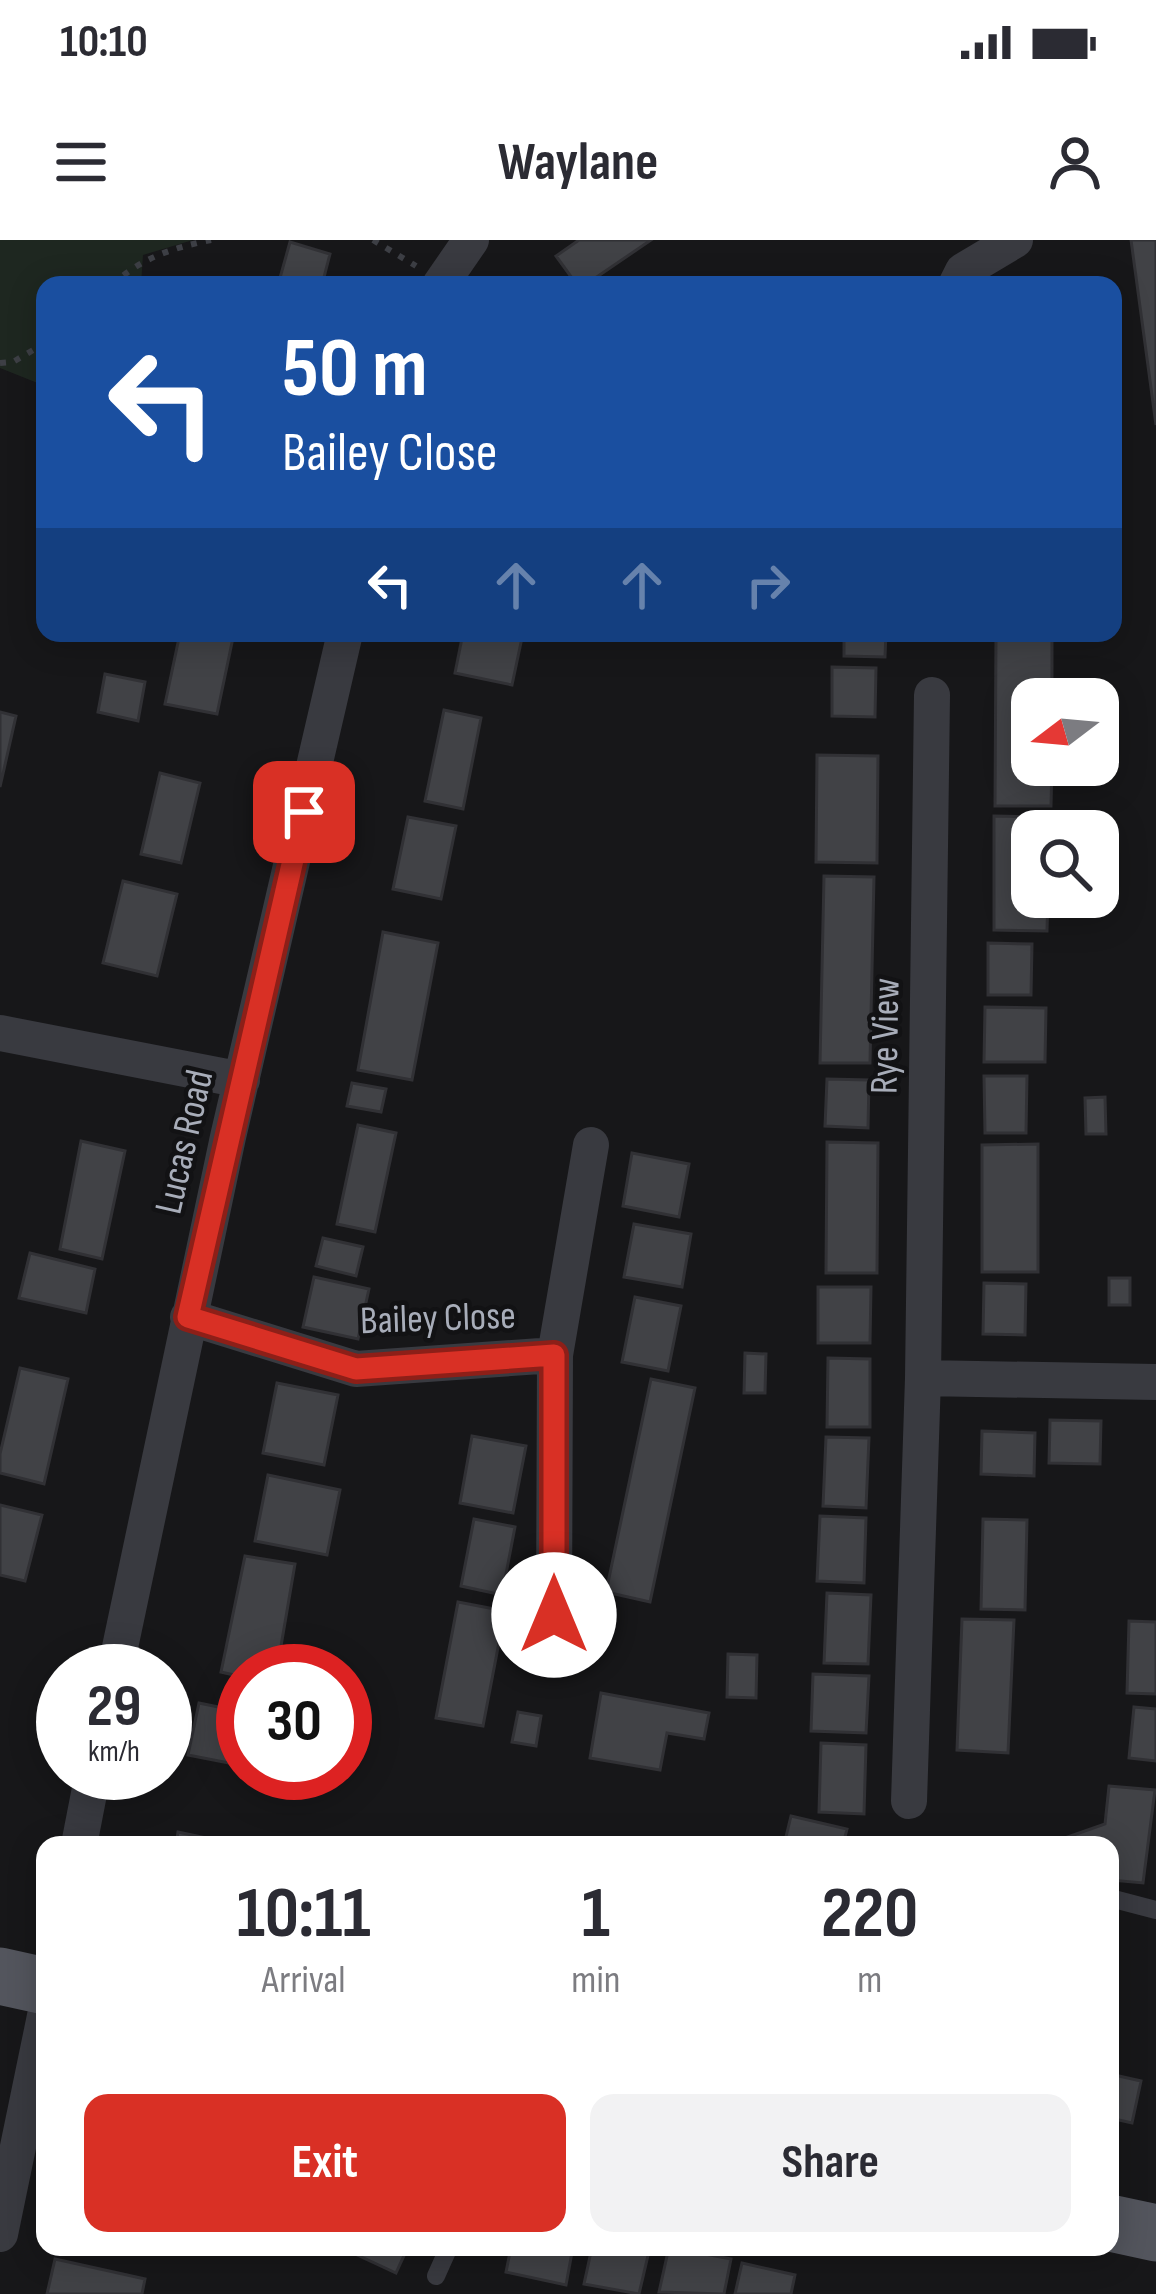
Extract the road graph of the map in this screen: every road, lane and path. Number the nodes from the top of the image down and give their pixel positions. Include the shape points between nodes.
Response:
1 (211, 240) edge
2 (373, 240) edge
3 (471, 240) edge
4 (1015, 240) edge
5 (122, 276) edge
6 (430, 276) edge
7 (446, 276) edge
8 (960, 276) edge
9 (36, 348) edge
10 (0, 363) edge
11 (343, 642) edge
12 (932, 695) dead end
13 (0, 1033) edge
14 (242, 1080) junction
15 (591, 1145) dead end
16 (188, 1317) junction
17 (554, 1355) junction
18 (923, 1378) junction
19 (1156, 1382) edge
20 (554, 1615) dead end
21 (121, 1644) edge
22 (88, 1800) edge
23 (909, 1802) dead end
24 (81, 1836) edge
25 (1119, 1900) edge
26 (1156, 1910) edge
27 (0, 1976) edge
28 (36, 1984) edge
29 (36, 2060) edge
30 (1119, 2224) edge
31 (1156, 2233) edge
32 (0, 2234) edge
33 (445, 2256) edge
34 (436, 2276) dead end

1 - 5 path via 176,247
2 - 6 path
3 - 7 street
4 - 8 street
9 - 10 path
11 - 14 street, Lucas Road
12 - 18 street, Rye View
13 - 14 street
14 - 16 street, Lucas Road
15 - 17 street, Bailey Close
16 - 17 street, Bailey Close via 356,1369
16 - 21 street, Lucas Road
17 - 20 street, Bailey Close
18 - 19 street
18 - 23 street, Rye View
22 - 24 street
25 - 26 lane
27 - 28 main road
29 - 32 street
30 - 31 main road
33 - 34 lane

